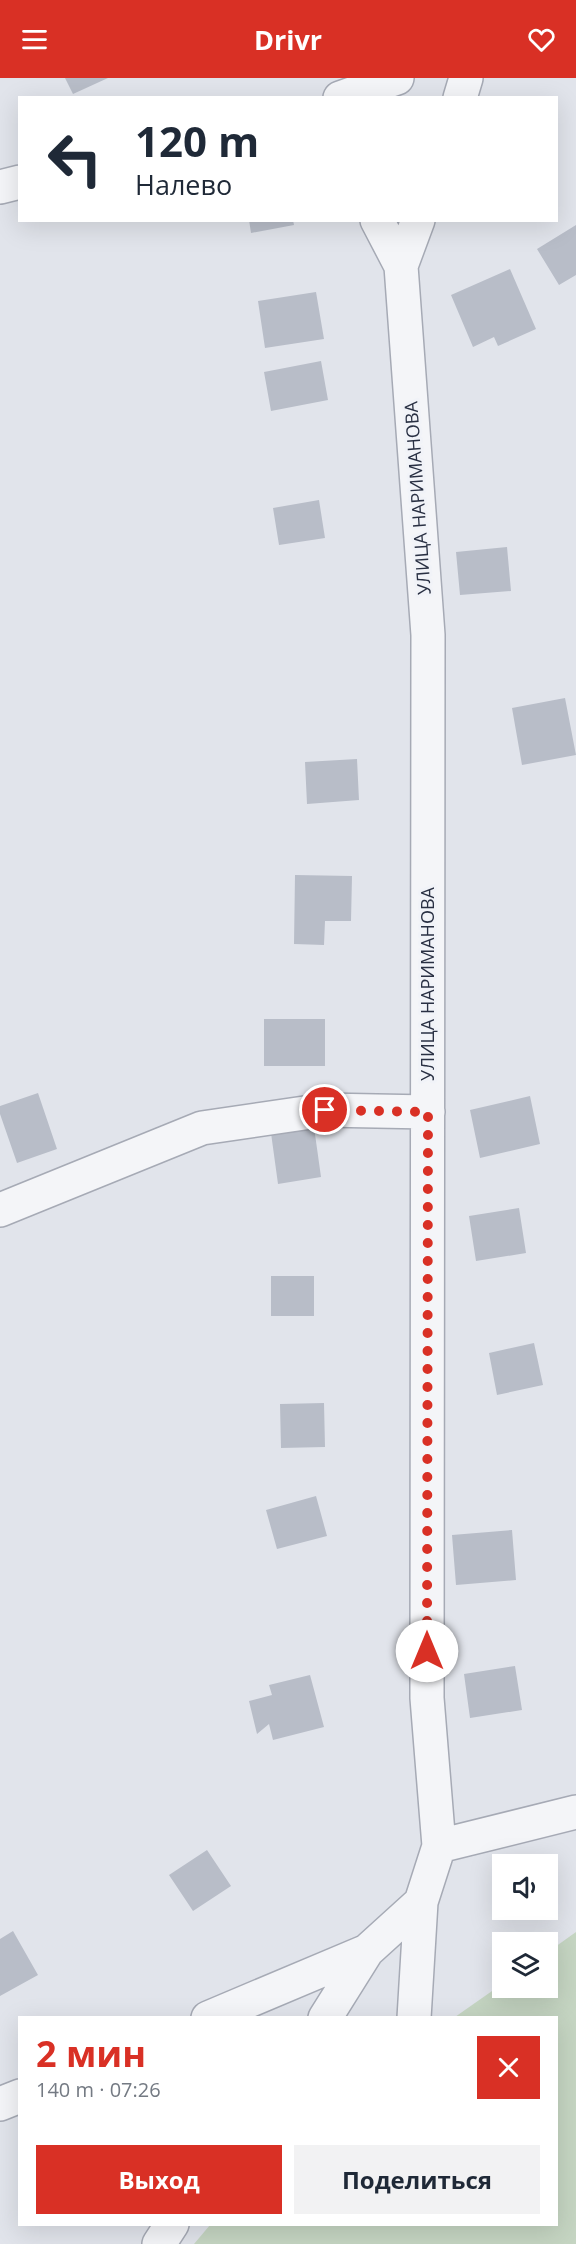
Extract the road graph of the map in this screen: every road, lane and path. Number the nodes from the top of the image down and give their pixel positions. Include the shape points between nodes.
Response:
1 (398, 78) edge
2 (466, 78) edge
3 (346, 96) edge
4 (461, 96) edge
5 (18, 182) edge
6 (0, 187) edge
7 (378, 222) edge
8 (417, 222) edge
9 (401, 266) junction
10 (428, 1112) junction
11 (0, 1210) edge
12 (576, 1812) edge
13 (439, 1846) junction
14 (421, 1902) junction
15 (367, 1951) junction
16 (213, 2016) edge
17 (326, 2016) edge
18 (414, 2016) edge
19 (18, 2097) edge
20 (0, 2104) edge
21 (171, 2226) edge
22 (159, 2244) edge

1 - 3 street
2 - 4 street
5 - 6 street
7 - 9 street, УЛИЦА НАРИМАНОВА
8 - 9 street
9 - 10 street, УЛИЦА НАРИМАНОВА via 428,635
10 - 11 street via 325,1110 202,1128
10 - 13 street, УЛИЦА НАРИМАНОВА via 427,1698
12 - 13 street
13 - 14 street, УЛИЦА НАРИМАНОВА
14 - 15 street, УЛИЦА НАРИМАНОВА
14 - 18 street
15 - 16 street, УЛИЦА НАРИМАНОВА
15 - 17 street
19 - 20 street
21 - 22 street

